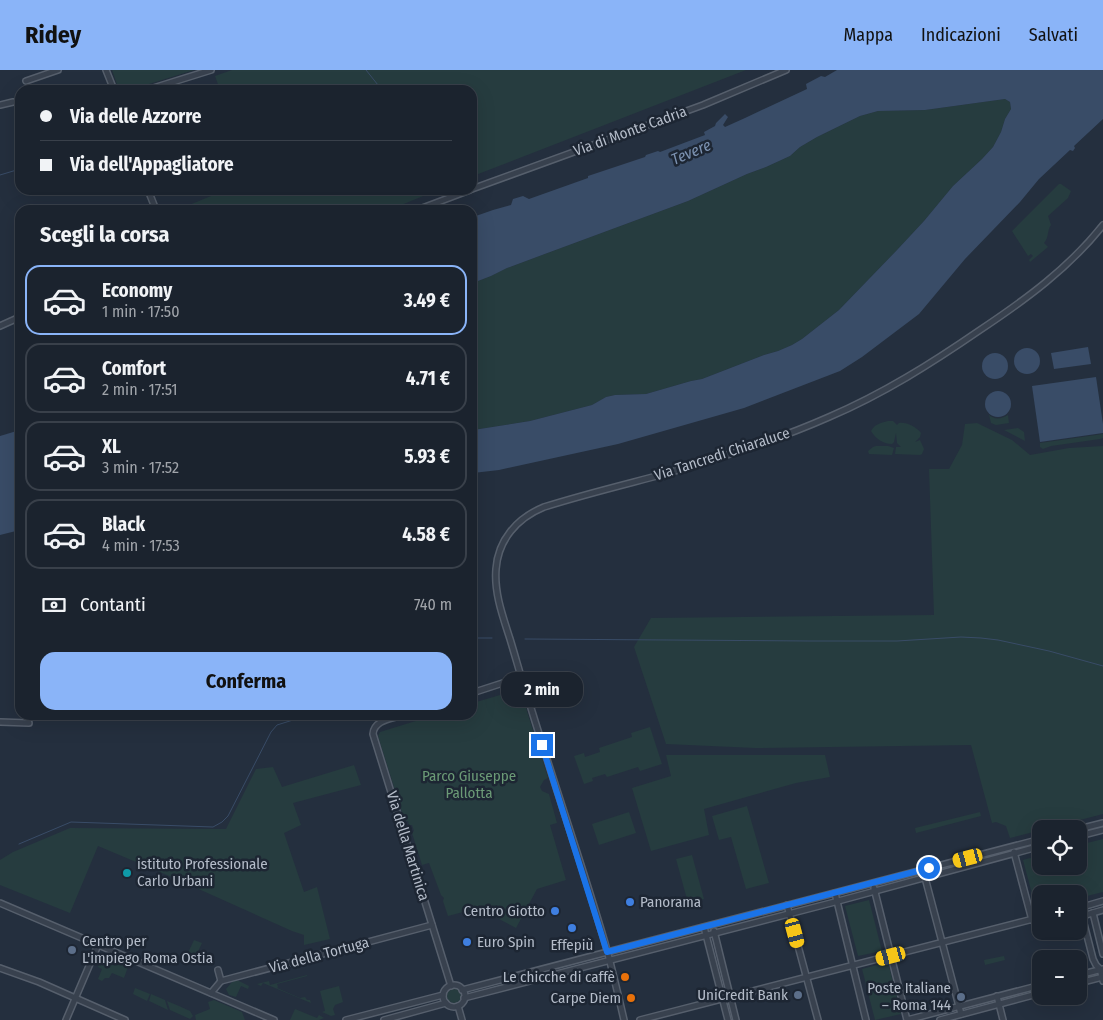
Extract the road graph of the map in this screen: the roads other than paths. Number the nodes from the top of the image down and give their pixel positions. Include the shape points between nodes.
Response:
1 (58, 70) edge
2 (106, 70) edge
3 (211, 70) edge
4 (786, 70) edge
5 (26, 81) dead end
6 (112, 85) edge
7 (163, 85) edge
8 (13, 102) dead end
9 (0, 105) edge
10 (477, 188) edge
11 (458, 195) edge
12 (430, 205) edge
13 (1103, 225) edge
14 (15, 319) edge
15 (0, 326) edge
16 (521, 677) junction
17 (477, 691) edge
18 (385, 720) edge
19 (0, 722) edge
20 (29, 723) dead end
21 (1103, 823) edge
22 (1087, 827) edge
23 (1103, 830) edge
24 (1087, 834) edge
25 (1032, 841) edge
26 (1013, 846) junction
27 (1032, 849) edge
28 (1014, 854) junction
29 (923, 870) junction
30 (925, 878) junction
31 (872, 883) junction
32 (875, 891) junction
33 (835, 893) junction
34 (837, 901) junction
35 (1103, 901) edge
36 (0, 903) edge
37 (787, 905) junction
38 (1087, 906) edge
39 (1103, 910) edge
40 (1093, 913) junction
41 (790, 914) junction
42 (1087, 914) edge
43 (1032, 920) joint
44 (432, 925) junction
45 (712, 925) junction
46 (704, 927) junction
47 (715, 933) junction
48 (706, 936) junction
49 (1087, 938) edge
50 (941, 943) junction
51 (98, 945) junction
52 (607, 952) junction
53 (1103, 954) edge
54 (891, 956) junction
55 (610, 961) junction
56 (1103, 963) edge
57 (853, 966) junction
58 (551, 967) junction
59 (0, 968) edge
60 (1102, 969) edge
61 (218, 970) dead end
62 (1087, 973) edge
63 (554, 976) junction
64 (806, 977) junction
65 (1103, 978) edge
66 (504, 979) junction
67 (221, 981) junction
68 (1087, 981) edge
69 (451, 986) junction
70 (1032, 987) edge
71 (506, 988) junction
72 (462, 990) junction
73 (211, 993) junction
74 (443, 995) junction
75 (1032, 995) edge
76 (997, 996) junction
77 (730, 997) junction
78 (75, 998) junction
79 (464, 998) junction
80 (722, 999) junction
81 (446, 1003) junction
82 (999, 1004) junction
83 (458, 1006) junction
84 (958, 1006) junction
85 (391, 1008) junction
86 (960, 1014) junction
87 (394, 1018) junction
88 (66, 1020) edge
89 (126, 1020) edge
90 (274, 1020) edge
91 (346, 1020) edge
92 (384, 1020) edge
93 (462, 1020) edge
94 (624, 1020) edge
95 (640, 1020) edge
96 (728, 1020) edge
97 (736, 1020) edge
98 (818, 1020) edge
99 (866, 1020) edge
100 (908, 1020) edge
101 (940, 1020) edge
102 (1003, 1020) edge

1 - 5 street
2 - 6 street
3 - 7 street
4 - 10 street, Via di Monte Cadria via 703,105
8 - 9 street
11 - 12 street, Via di Monte Cadria
13 - 16 street, Via Tancredi Chiaraluce via 1048,282 921,369 870,399 748,448 556,503 518,522 500,548 495,579 500,608
14 - 15 street
16 - 17 street
16 - 52 street, Via Tancredi Chiaraluce
18 - 44 street, Via della Martinica via 374,727 373,734
19 - 20 street
21 - 22 street
23 - 24 street
25 - 26 street
26 - 28 street
26 - 29 street
27 - 28 street
28 - 30 street
28 - 43 street
29 - 30 street
29 - 31 street
30 - 32 street
30 - 50 street
31 - 32 street
31 - 33 street
32 - 34 street
32 - 54 street
33 - 34 street
33 - 37 street
34 - 41 street
34 - 57 street
35 - 38 street
36 - 51 street
37 - 41 street
37 - 45 street
39 - 40 street
40 - 42 street
40 - 53 street
41 - 47 street
41 - 64 street
43 - 50 street
44 - 67 street, Via della Tortuga
44 - 69 street, Via della Martinica
45 - 46 street
45 - 47 street
46 - 48 street
46 - 52 street
47 - 48 street
47 - 77 street
48 - 55 street
48 - 80 street
49 - 60 street via 1093,959
50 - 54 street
50 - 84 street
51 - 73 street
51 - 78 street
52 - 55 street, Via Tancredi Chiaraluce
52 - 58 street
54 - 57 street
54 - 100 street
55 - 63 street
55 - 94 street, Via Tancredi Chiaraluce
56 - 60 street
57 - 64 street
57 - 99 street
58 - 63 street
58 - 66 street
59 - 78 street
60 - 62 street
60 - 65 street
61 - 67 street
63 - 71 street
64 - 77 street
64 - 98 street
65 - 68 street
66 - 71 street
66 - 72 street
67 - 73 street
69 - 72 street
69 - 74 street
70 - 76 street
71 - 79 street
72 - 79 street
73 - 90 street
74 - 81 street
74 - 85 street
75 - 82 street
76 - 82 street
76 - 84 street
77 - 80 street
77 - 97 street
78 - 88 street
78 - 89 street
79 - 83 street
80 - 95 street
80 - 96 street
81 - 83 street
81 - 87 street
82 - 86 street
82 - 102 street
83 - 93 street
84 - 86 street
84 - 100 street
85 - 87 street
85 - 91 street
86 - 101 street
87 - 92 street

